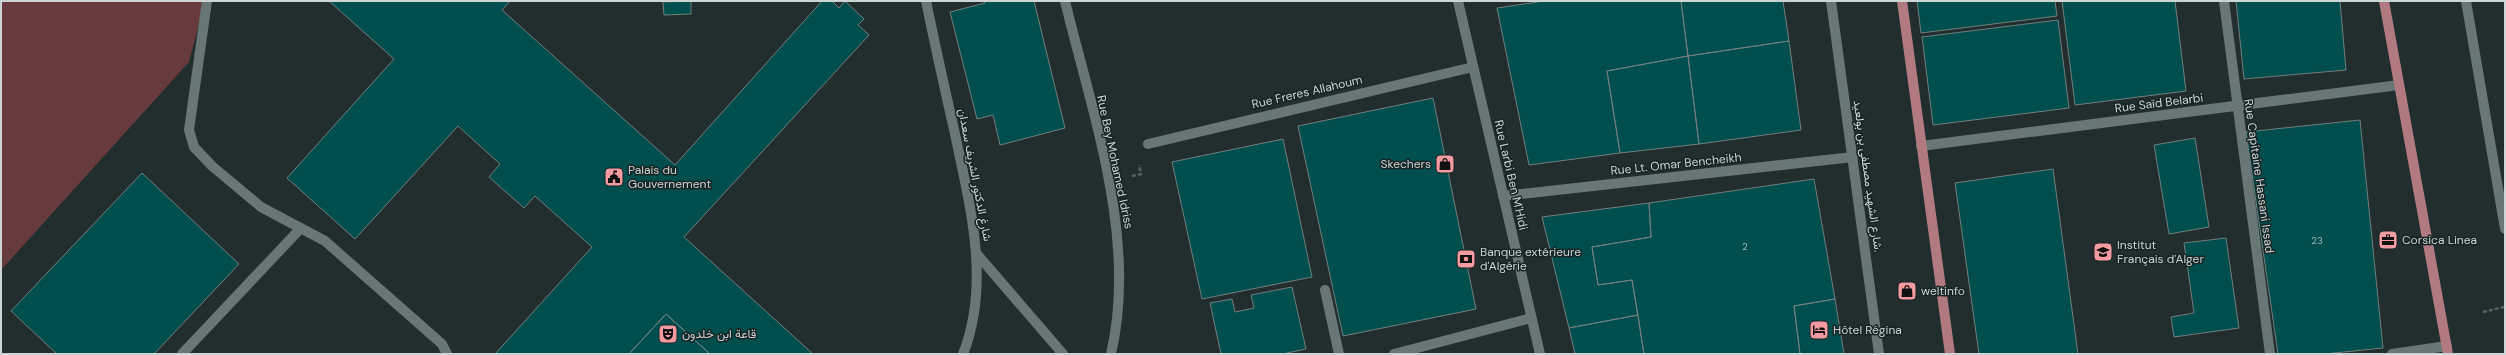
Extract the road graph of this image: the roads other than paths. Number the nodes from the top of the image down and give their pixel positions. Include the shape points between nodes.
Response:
1 (207, 1) edge
2 (926, 1) edge
3 (1065, 1) edge
4 (1458, 1) edge
5 (1831, 1) edge
6 (1902, 1) edge
7 (2224, 1) edge
8 (2384, 1) edge
9 (2466, 1) edge
10 (1473, 67) junction
11 (2399, 85) junction
12 (2237, 106) junction
13 (1148, 144) dead end
14 (1921, 146) junction
15 (1853, 157) junction
16 (1503, 196) junction
17 (301, 228) junction
18 (2505, 229) edge
19 (976, 253) junction
20 (1325, 290) dead end
21 (1531, 318) junction
22 (2447, 350) edge
23 (182, 354) edge
24 (447, 354) edge
25 (962, 354) edge
26 (1063, 354) edge
27 (1111, 354) edge
28 (1339, 354) edge
29 (1394, 354) edge
30 (1540, 354) edge
31 (1879, 354) edge
32 (1950, 354) edge
33 (2270, 354) edge
34 (2392, 354) edge

1 - 17 street via 189,130 194,147 212,166 261,207
2 - 19 street, شارغ الدكتور الشريف سعدان via 965,180
3 - 27 street, Rue Bey Mohamed Idriss via 1103,155 1118,236 1119,286
4 - 10 street, Rue Larbi Ben M'Hidi
5 - 15 street, شارع الشهيد مصطفى بن بولعيد.
6 - 14 main road
7 - 12 street, Rue Capitaine Hassani Issad
8 - 11 main road
9 - 18 street
10 - 13 street, Rue Freres Allahoum
10 - 16 street, Rue Larbi Ben M'Hidi
11 - 12 street, Rue Saïd Belarbi
11 - 22 main road
12 - 14 street, Rue Saïd Belarbi
12 - 33 street, Rue Capitaine Hassani Issad
14 - 32 main road
15 - 16 street, Rue Lt. Omar Bencheikh
15 - 31 street, شارع الشهيد مصطفى بن بولعيد.
16 - 21 street, Rue Larbi Ben M'Hidi
17 - 23 street
17 - 24 street via 325,241 442,344
19 - 25 street, شارغ الدكتور الشريف سعدان via 976,298 971,333
19 - 26 street
20 - 28 street
21 - 29 street
21 - 30 street, Rue Larbi Ben M'Hidi
22 - 34 street

